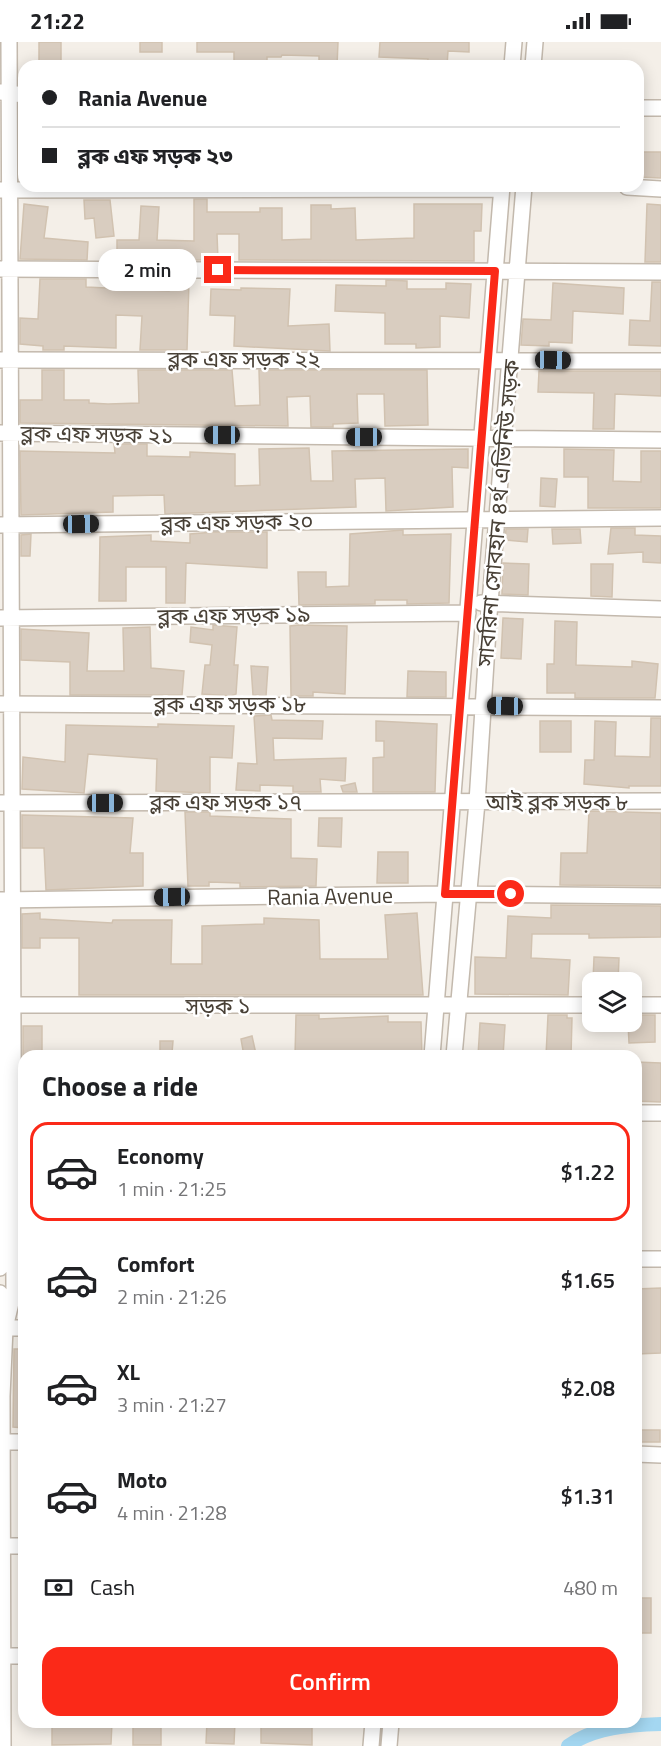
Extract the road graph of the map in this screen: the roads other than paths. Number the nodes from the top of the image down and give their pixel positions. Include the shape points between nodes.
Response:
1 (9, 42) edge
2 (514, 42) edge
3 (535, 42) edge
4 (512, 60) edge
5 (534, 60) edge
6 (11, 97) edge
7 (644, 99) edge
8 (661, 99) edge
9 (644, 108) edge
10 (661, 108) edge
11 (644, 188) edge
12 (661, 189) edge
13 (5, 190) edge
14 (502, 192) edge
15 (524, 192) edge
16 (5, 269) edge
17 (495, 271) junction
18 (517, 271) junction
19 (661, 272) edge
20 (488, 359) junction
21 (510, 359) junction
22 (5, 360) edge
23 (661, 361) edge
24 (5, 433) edge
25 (482, 438) junction
26 (503, 438) junction
27 (661, 440) edge
28 (661, 518) edge
29 (475, 519) junction
30 (497, 519) junction
31 (5, 525) edge
32 (490, 604) junction
33 (468, 608) junction
34 (661, 609) edge
35 (6, 618) edge
36 (6, 704) edge
37 (460, 705) junction
38 (483, 706) junction
39 (661, 708) edge
40 (452, 801) junction
41 (661, 801) edge
42 (477, 802) junction
43 (6, 803) edge
44 (445, 894) junction
45 (468, 894) junction
46 (661, 896) edge
47 (4, 900) edge
48 (4, 1005) edge
49 (582, 1005) edge
50 (642, 1005) edge
51 (661, 1005) edge
52 (458, 1006) junction
53 (436, 1007) junction
54 (432, 1050) edge
55 (454, 1050) edge
56 (9, 1112) edge
57 (642, 1113) edge
58 (661, 1113) edge
59 (10, 1220) edge
60 (642, 1259) edge
61 (661, 1259) edge
62 (0, 1268) edge
63 (0, 1293) edge
64 (2, 1328) edge
65 (18, 1328) edge
66 (1, 1442) edge
67 (18, 1442) edge
68 (642, 1454) edge
69 (661, 1455) edge
70 (1, 1546) edge
71 (18, 1546) edge
72 (1, 1656) edge
73 (18, 1656) edge
74 (372, 1728) edge
75 (390, 1728) edge
76 (3, 1746) edge
77 (371, 1746) edge
78 (389, 1746) edge

1 - 6 street
2 - 4 street
3 - 5 street
6 - 13 street
7 - 8 street
9 - 10 street
11 - 12 street
13 - 16 street
14 - 17 street, সাবরিনা সোবহান ৪র্থ এভিনিউ সড়ক
15 - 18 street, সাবরিনা সোবহান ৪র্থ এভিনিউ সড়ক
16 - 17 street
16 - 22 street
17 - 18 street
17 - 20 street, সাবরিনা সোবহান ৪র্থ এভিনিউ সড়ক
18 - 19 street
18 - 21 street, সাবরিনা সোবহান ৪র্থ এভিনিউ সড়ক
20 - 21 street, ব্লক এফ সড়ক ২২
20 - 22 street, ব্লক এফ সড়ক ২২
20 - 25 street, সাবরিনা সোবহান ৪র্থ এভিনিউ সড়ক
21 - 23 street, ব্লক এফ সড়ক ২২
21 - 26 street, সাবরিনা সোবহান ৪র্থ এভিনিউ সড়ক
22 - 24 street
24 - 25 street, ব্লক এফ সড়ক ২১
24 - 31 street
25 - 26 street, ব্লক এফ সড়ক ২১
25 - 29 street, সাবরিনা সোবহান ৪র্থ এভিনিউ সড়ক
26 - 27 street, ব্লক এফ সড়ক ২১
26 - 30 street, সাবরিনা সোবহান ৪র্থ এভিনিউ সড়ক
28 - 30 street, ব্লক এফ সড়ক ২০
29 - 30 street, ব্লক এফ সড়ক ২০
29 - 31 street, ব্লক এফ সড়ক ২০
29 - 33 street, সাবরিনা সোবহান ৪র্থ এভিনিউ সড়ক
30 - 32 street, সাবরিনা সোবহান ৪র্থ এভিনিউ সড়ক
31 - 35 street
32 - 33 street, ব্লক এফ সড়ক ১৯
32 - 34 street, ব্লক এফ সড়ক ১৯
32 - 38 street, সাবরিনা সোবহান ৪র্থ এভিনিউ সড়ক
33 - 35 street, ব্লক এফ সড়ক ১৯
33 - 37 street, সাবরিনা সোবহান ৪র্থ এভিনিউ সড়ক
35 - 36 street
36 - 37 street, ব্লক এফ সড়ক ১৮
36 - 43 street
37 - 38 street, ব্লক এফ সড়ক ১৮
37 - 40 street, সাবরিনা সোবহান ৪র্থ এভিনিউ সড়ক
38 - 39 street, ব্লক এফ সড়ক ১৮
38 - 42 street, সাবরিনা সোবহান ৪র্থ এভিনিউ সড়ক
40 - 42 street, আই ব্লক সড়ক ৮
40 - 43 street, ব্লক এফ সড়ক ১৭
40 - 44 street, সাবরিনা সোবহান ৪র্থ এভিনিউ সড়ক
41 - 42 street, আই ব্লক সড়ক ৮
42 - 45 street, সাবরিনা সোবহান ৪র্থ এভিনিউ সড়ক
43 - 47 street
44 - 45 street, Rania Avenue
44 - 47 street, Rania Avenue
44 - 53 street, সাবরিনা সোবহান ৪র্থ এভিনিউ সড়ক
45 - 46 street, Rania Avenue
45 - 52 street, সাবরিনা সোবহান ৪র্থ এভিনিউ সড়ক
47 - 48 street
48 - 53 street, সড়ক ১
48 - 56 street
49 - 52 street, সড়ক ১
50 - 51 street
52 - 53 street, সড়ক ১
52 - 55 street, সাবরিনা সোবহান ৪র্থ এভিনিউ সড়ক
53 - 54 street, সাবরিনা সোবহান ৪র্থ এভিনিউ সড়ক
56 - 59 street
57 - 58 street
59 - 62 street
59 - 64 street via 14,1290
60 - 61 street
63 - 64 street
64 - 65 street
64 - 66 street
66 - 67 street
66 - 70 street
68 - 69 street
70 - 71 street
70 - 72 street
72 - 73 street
72 - 76 street
74 - 77 street
75 - 78 street

